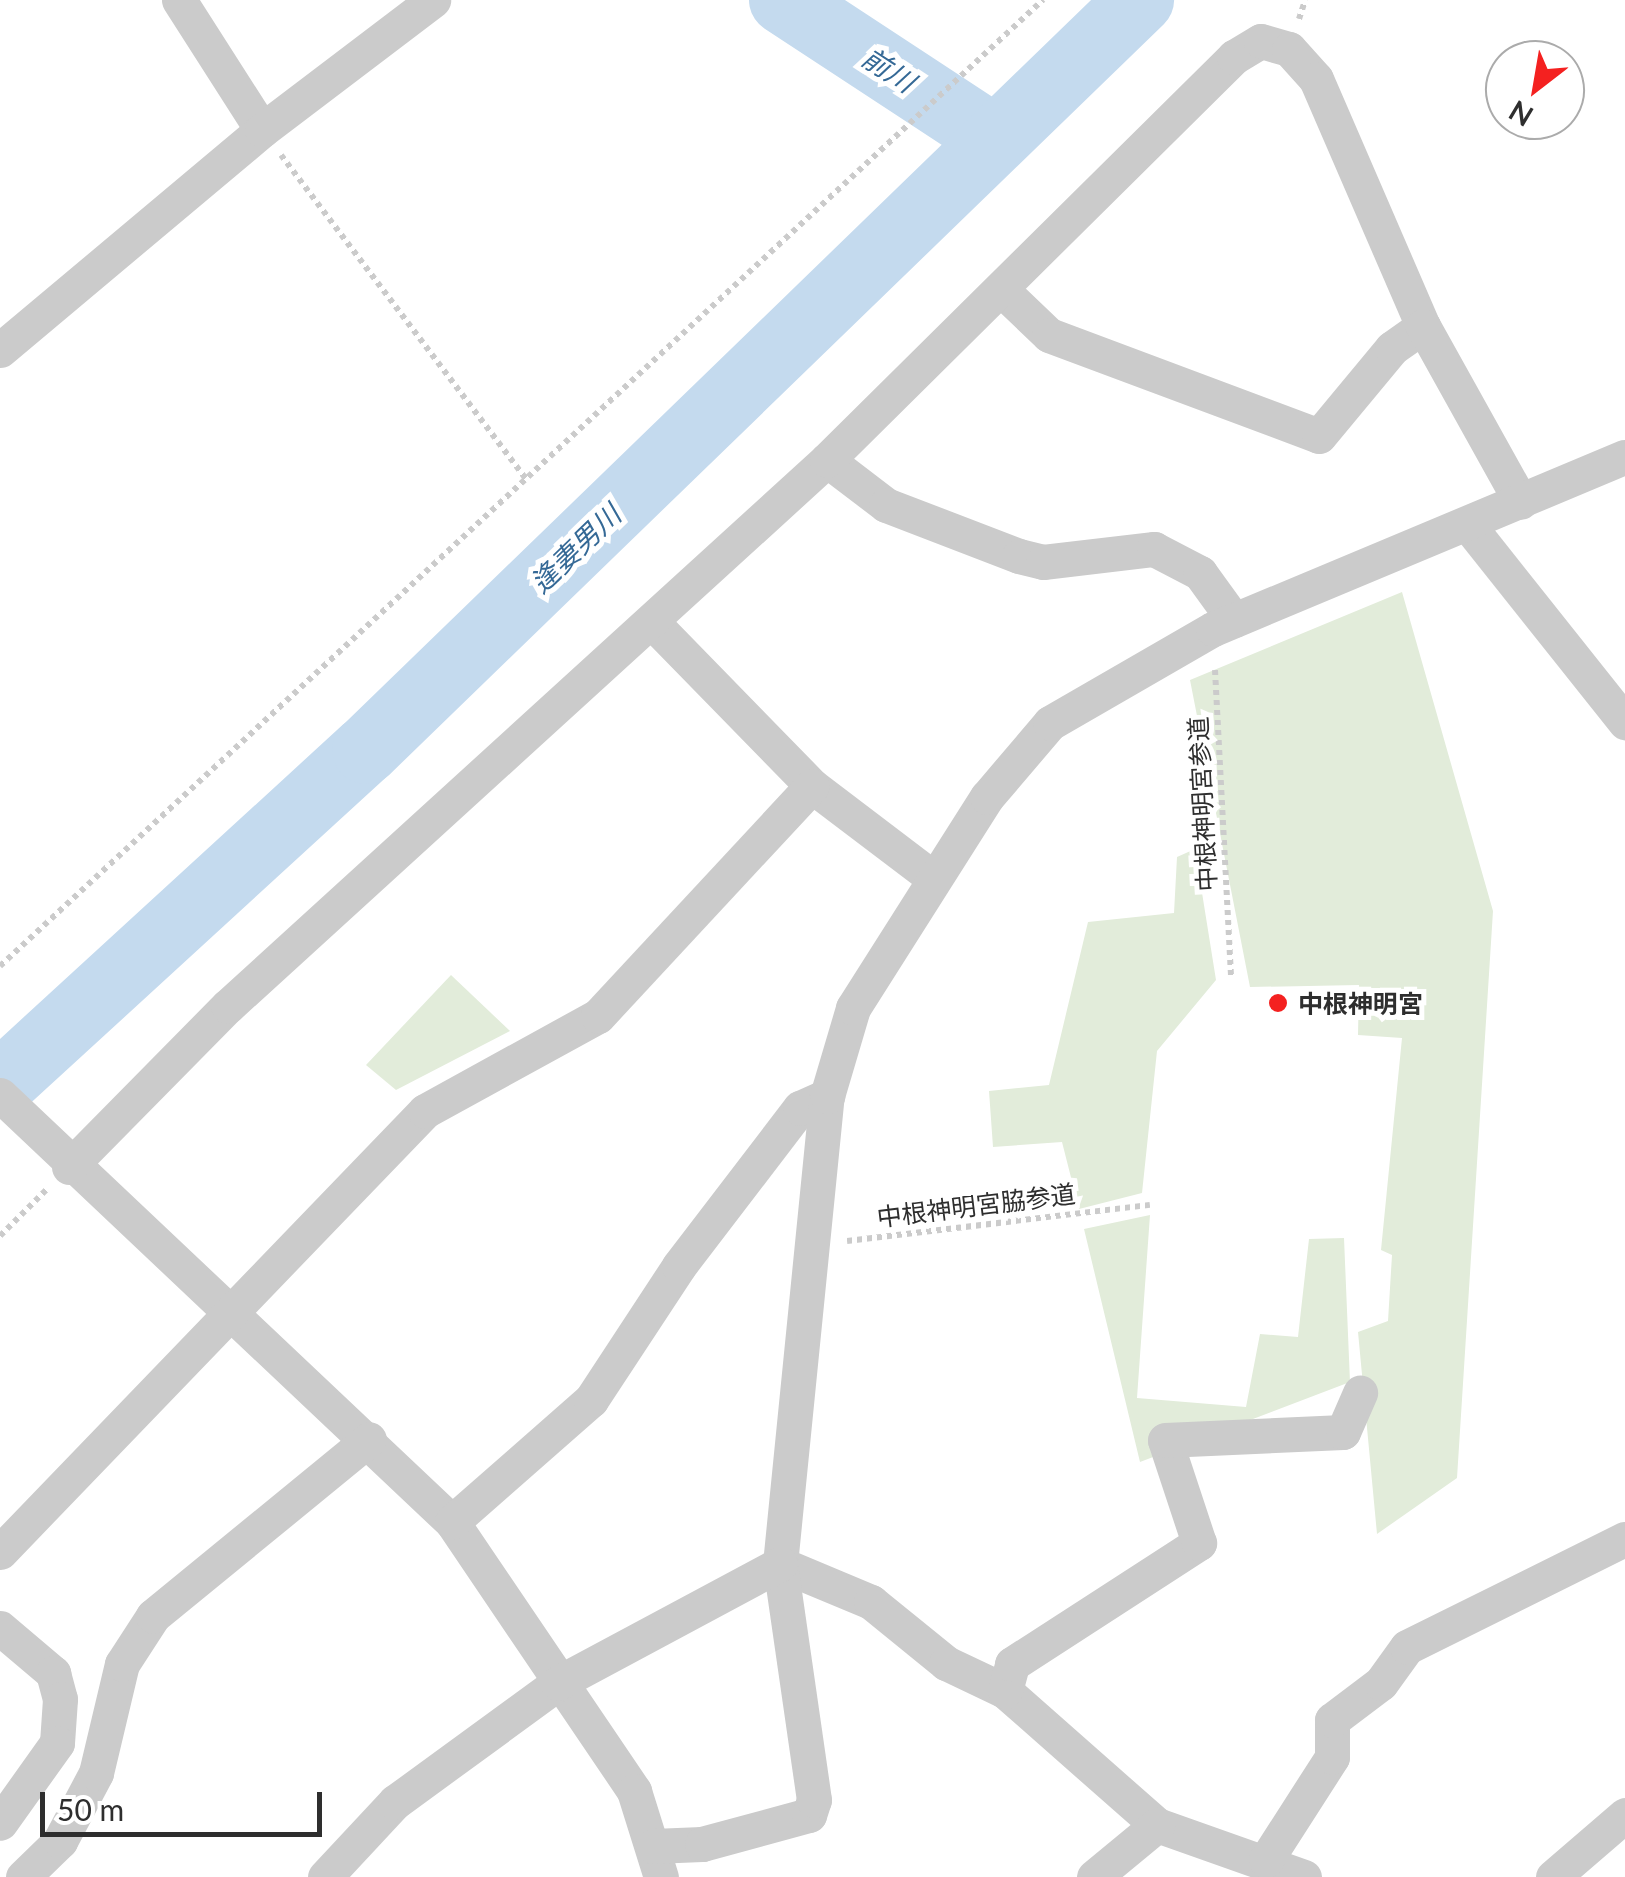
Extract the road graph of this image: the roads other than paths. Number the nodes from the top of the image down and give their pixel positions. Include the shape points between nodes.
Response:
1 (178, 0) edge
2 (433, 0) edge
3 (262, 130) junction
4 (1002, 288) junction
5 (1423, 326) junction
6 (0, 350) edge
7 (1625, 457) edge
8 (827, 460) junction
9 (1522, 502) junction
10 (1469, 526) junction
11 (652, 622) junction
12 (1224, 624) junction
13 (1625, 722) edge
14 (812, 786) junction
15 (933, 878) junction
16 (0, 1096) edge
17 (827, 1096) junction
18 (64, 1160) junction
19 (232, 1314) junction
20 (1360, 1393) dead end
21 (369, 1438) junction
22 (452, 1522) junction
23 (1625, 1539) edge
24 (0, 1552) edge
25 (780, 1564) junction
26 (0, 1628) edge
27 (558, 1684) junction
28 (1005, 1691) junction
29 (1625, 1815) edge
30 (0, 1823) edge
31 (1157, 1825) junction
32 (1266, 1860) junction
33 (657, 1862) edge
34 (23, 1877) edge
35 (325, 1877) edge
36 (1094, 1877) edge
37 (1304, 1877) edge
38 (1553, 1877) edge

1 - 3 street
2 - 3 street
3 - 6 street
4 - 5 street via 1050,335 1319,436 1392,348
4 - 5 street via 1234,56 1261,41 1290,49 1316,79
4 - 8 street
5 - 9 street
7 - 9 street
8 - 11 street
8 - 12 street via 886,505 1020,556 1043,562 1154,550 1200,572
9 - 10 street
10 - 12 street
10 - 13 street
11 - 14 street
11 - 18 street
12 - 15 street via 1050,723
14 - 15 street
14 - 19 street via 598,1016 426,1111
15 - 17 street via 853,1008
16 - 18 street
17 - 22 street via 800,1108 679,1266 591,1400
17 - 25 street via 806,1246
18 - 19 street
19 - 21 street
19 - 24 street
20 - 28 street via 1343,1432 1165,1440 1199,1543 1012,1664
21 - 22 street
21 - 34 street via 154,1616 122,1664 96,1773 60,1842
22 - 27 street via 518,1610
23 - 32 street via 1406,1647 1380,1683 1332,1720 1332,1757
25 - 27 street
25 - 28 street via 871,1602 946,1663
25 - 33 street via 814,1800 808,1816
26 - 30 street via 53,1673 60,1698 56,1743
27 - 33 street via 634,1791
27 - 35 street via 410,1790
28 - 31 street
29 - 38 street
31 - 32 street
31 - 36 street
32 - 37 street

